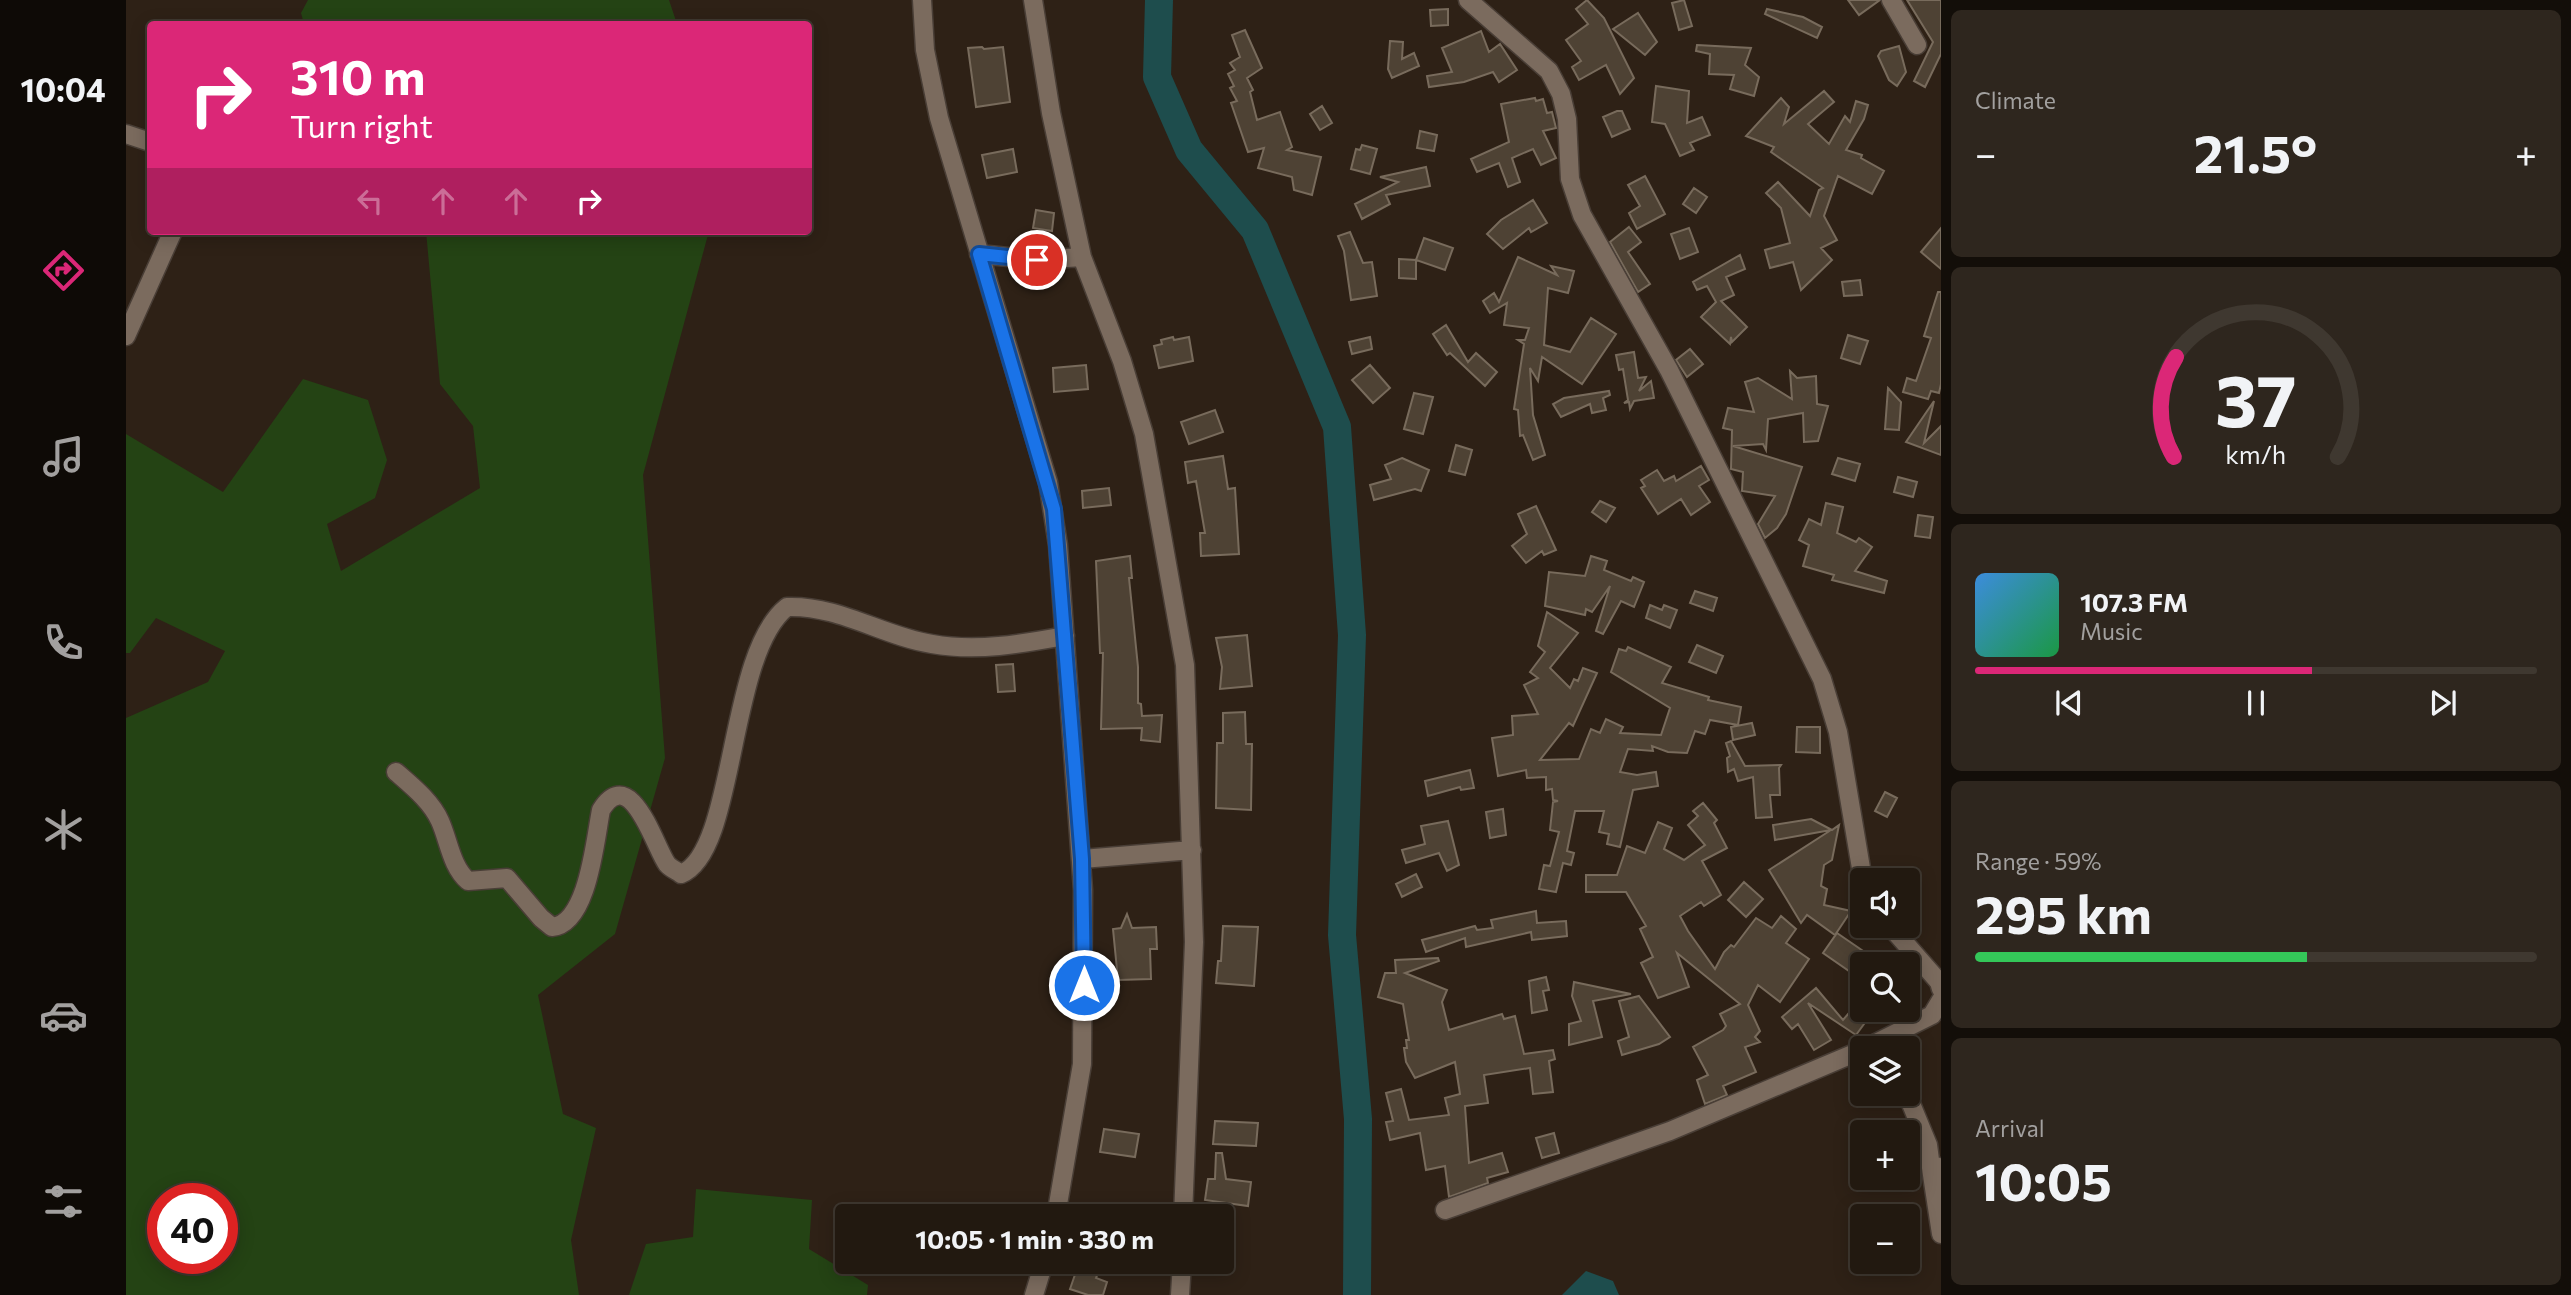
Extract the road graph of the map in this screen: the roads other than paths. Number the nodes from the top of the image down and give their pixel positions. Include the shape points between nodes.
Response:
1 (922, 0) edge
2 (1033, 0) edge
3 (1468, 0) edge
4 (1891, 0) edge
5 (1917, 45) dead end
6 (126, 134) edge
7 (147, 141) edge
8 (171, 235) edge
9 (979, 254) junction
10 (1082, 257) junction
11 (126, 336) edge
12 (1065, 636) junction
13 (396, 772) dead end
14 (1192, 850) junction
15 (1082, 859) junction
16 (1861, 868) edge
17 (1901, 938) edge
18 (1941, 989) edge
19 (1941, 1000) edge
20 (1894, 1036) edge
21 (1850, 1057) edge
22 (1912, 1106) edge
23 (1941, 1154) edge
24 (1932, 1175) junction
25 (1058, 1204) edge
26 (1183, 1204) edge
27 (1445, 1210) dead end
28 (1941, 1234) edge
29 (1040, 1274) edge
30 (1181, 1274) edge
31 (1034, 1295) edge
32 (1180, 1295) edge

1 - 9 street via 925,50 936,107
2 - 10 street
3 - 16 street via 1549,71 1561,94 1570,179 1582,215 1669,370 1822,679 1838,732
4 - 5 street
6 - 7 street
8 - 11 street
9 - 10 street via 1037,260
9 - 12 street via 1048,482
10 - 14 street via 1144,434 1175,600 1188,708
12 - 13 street via 1007,646 957,647 930,644 824,610 787,607 773,618 762,644 711,836 692,870 681,874 668,865 640,810 630,800 617,796 607,800 582,897 569,921 561,926 552,927 541,919 507,878 468,881 458,873 440,819
12 - 15 street
14 - 15 street
14 - 26 street via 1194,942
15 - 25 street via 1084,1031
17 - 18 street
19 - 20 street via 1932,1015
21 - 27 street via 1670,1131
22 - 24 street via 1928,1145
23 - 24 street
24 - 28 street
29 - 31 street
30 - 32 street

